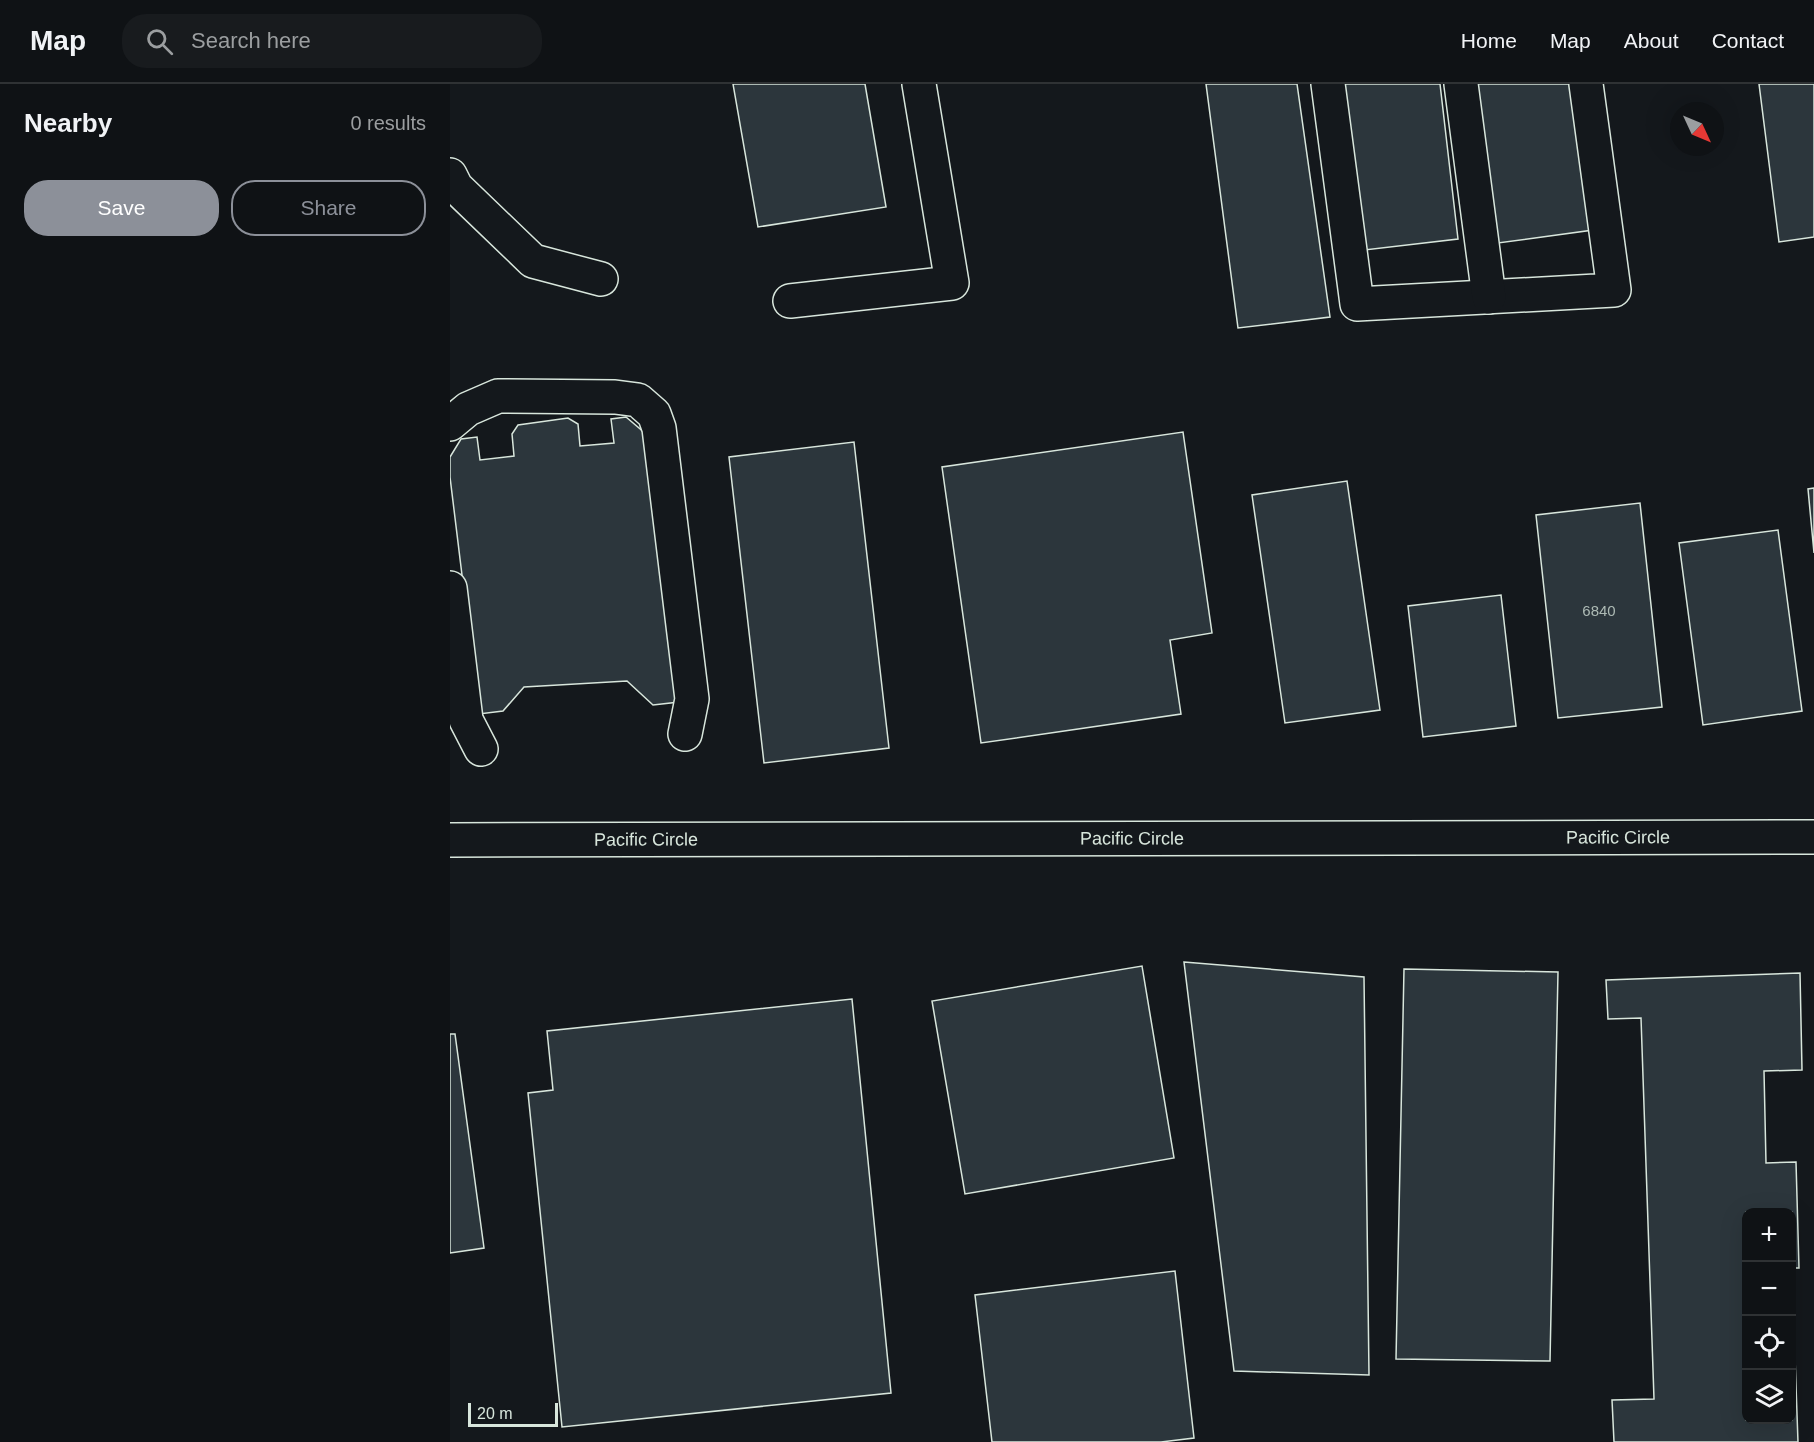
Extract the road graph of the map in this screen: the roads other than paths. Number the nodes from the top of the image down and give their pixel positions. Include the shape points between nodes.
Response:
1 (919, 84) edge
2 (1328, 84) edge
3 (1461, 84) edge
4 (1586, 84) edge
5 (450, 175) edge
6 (601, 279) dead end
7 (1489, 297) junction
8 (790, 301) dead end
9 (450, 424) edge
10 (450, 588) edge
11 (685, 734) dead end
12 (481, 749) dead end
13 (1814, 837) edge
14 (450, 840) edge

1 - 8 street via 952,283
2 - 7 street via 1357,304
3 - 7 street
4 - 7 street via 1614,290
5 - 6 street via 456,187 533,261
9 - 11 street via 468,409 498,396 615,397 638,400 654,414 659,428 692,699
10 - 12 street via 466,720
13 - 14 street, Pacific Circle

